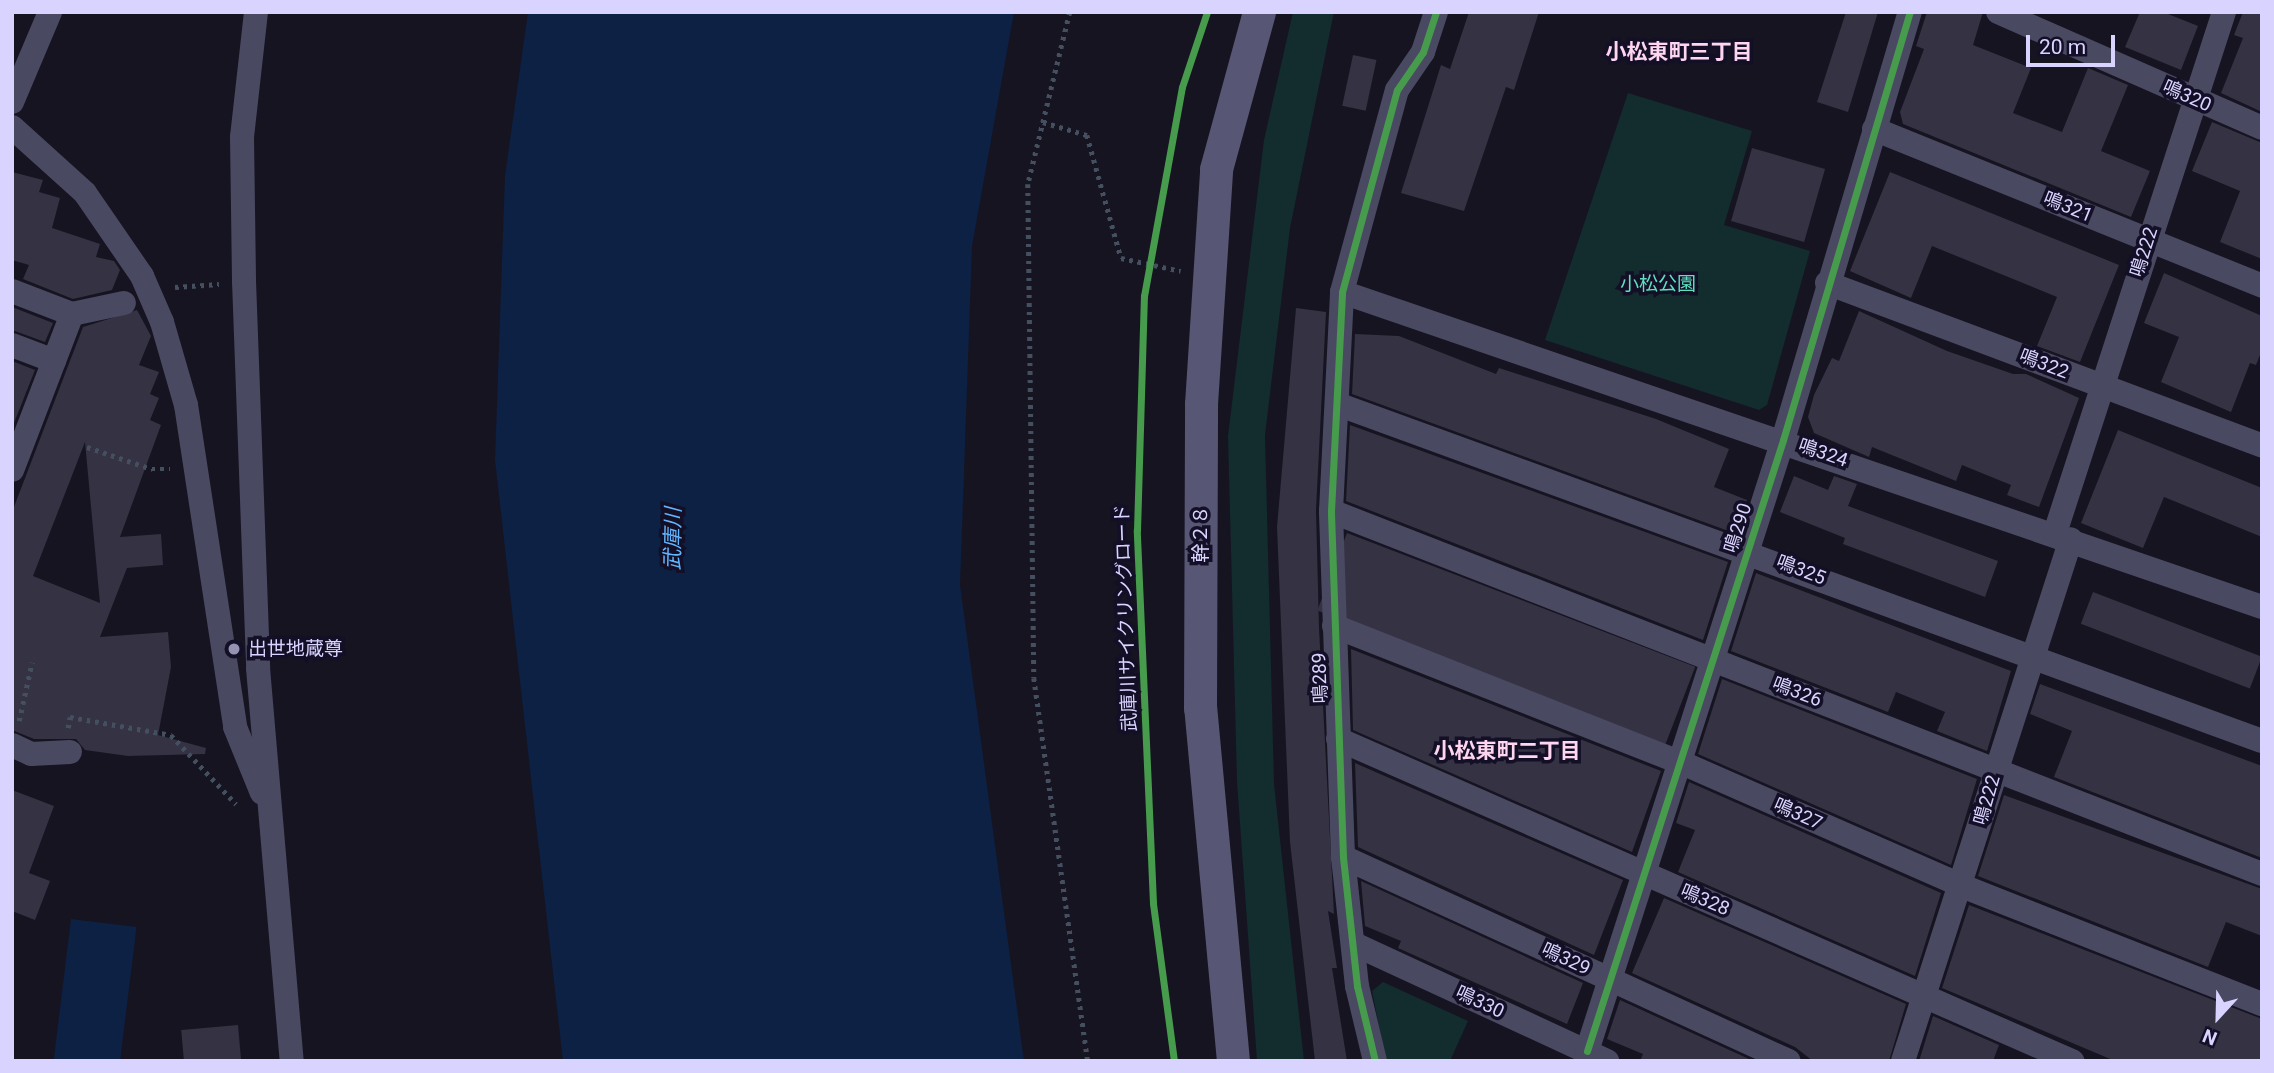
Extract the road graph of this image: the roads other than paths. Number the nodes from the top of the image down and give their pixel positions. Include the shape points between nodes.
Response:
1 (50, 12) edge
2 (256, 12) edge
3 (1259, 12) edge
4 (1436, 12) edge
5 (1910, 12) edge
6 (1997, 12) edge
7 (2224, 12) edge
8 (2195, 99) junction
9 (12, 102) edge
10 (12, 127) edge
11 (2262, 128) edge
12 (1874, 129) junction
13 (2148, 239) junction
14 (1827, 283) junction
15 (2262, 286) edge
16 (12, 291) edge
17 (1342, 292) junction
18 (124, 303) dead end
19 (72, 314) junction
20 (12, 345) edge
21 (54, 361) junction
22 (2101, 386) junction
23 (1337, 404) junction
24 (1783, 440) junction
25 (2262, 446) edge
26 (12, 470) edge
27 (1331, 512) junction
28 (2063, 536) junction
29 (1748, 550) junction
30 (2262, 607) edge
31 (1334, 626) junction
32 (2032, 657) junction
33 (1712, 659) junction
34 (1338, 739) junction
35 (2262, 741) edge
36 (13, 745) edge
37 (66, 753) road end
38 (1679, 762) junction
39 (1996, 770) junction
40 (269, 803) junction
41 (1343, 857) junction
42 (1644, 873) junction
43 (2262, 874) edge
44 (1962, 886) junction
45 (1354, 944) junction
46 (1610, 979) junction
47 (1927, 996) junction
48 (2262, 1004) edge
49 (1597, 1056) edge
50 (292, 1061) edge
51 (1233, 1061) edge
52 (1375, 1061) edge
53 (1789, 1061) edge
54 (1903, 1061) edge
55 (2071, 1061) edge

1 - 9 street
2 - 40 street via 242,137 244,281 258,668
3 - 51 street, 幹２８ via 1216,169 1202,404 1200,708
4 - 17 street, 鳴289 via 1423,52 1397,90
5 - 12 street, 鳴290
6 - 8 street, 鳴320
7 - 8 street, 鳴222
8 - 11 street, 鳴320
8 - 13 street, 鳴222
10 - 40 street via 85,192 148,289 186,405 235,727 259,793
12 - 13 street, 鳴321
12 - 14 street, 鳴290
13 - 15 street, 鳴321
13 - 22 street, 鳴222
14 - 22 street, 鳴322
14 - 24 street, 鳴290
16 - 19 street
17 - 23 street, 鳴289
17 - 24 street, 鳴324
18 - 19 street
19 - 21 street
20 - 21 street
21 - 26 street
22 - 25 street, 鳴322
22 - 28 street, 鳴222
23 - 27 street, 鳴289
23 - 29 street, 鳴325
24 - 28 street, 鳴324
24 - 29 street, 鳴290
27 - 31 street, 鳴289
27 - 33 street, 鳴326
28 - 30 street, 鳴324
28 - 32 street, 鳴222
29 - 32 street, 鳴325
29 - 33 street, 鳴290
31 - 34 street, 鳴289
31 - 38 street, 鳴327
32 - 35 street, 鳴325
32 - 39 street, 鳴222
33 - 38 street, 鳴290
33 - 39 street, 鳴326
34 - 41 street, 鳴289
34 - 42 street, 鳴328
36 - 37 street via 31,754
38 - 42 street, 鳴290
38 - 44 street, 鳴327
39 - 43 street, 鳴326
39 - 44 street, 鳴222
40 - 50 street
41 - 45 street, 鳴289
41 - 46 street, 鳴329
42 - 46 street, 鳴290
42 - 47 street, 鳴328
44 - 47 street, 鳴222
44 - 48 street, 鳴327
45 - 49 street, 鳴330
45 - 52 street, 鳴289 via 1357,986
46 - 49 street, 鳴290
46 - 53 street, 鳴329
47 - 54 street, 鳴222
47 - 55 street, 鳴328

